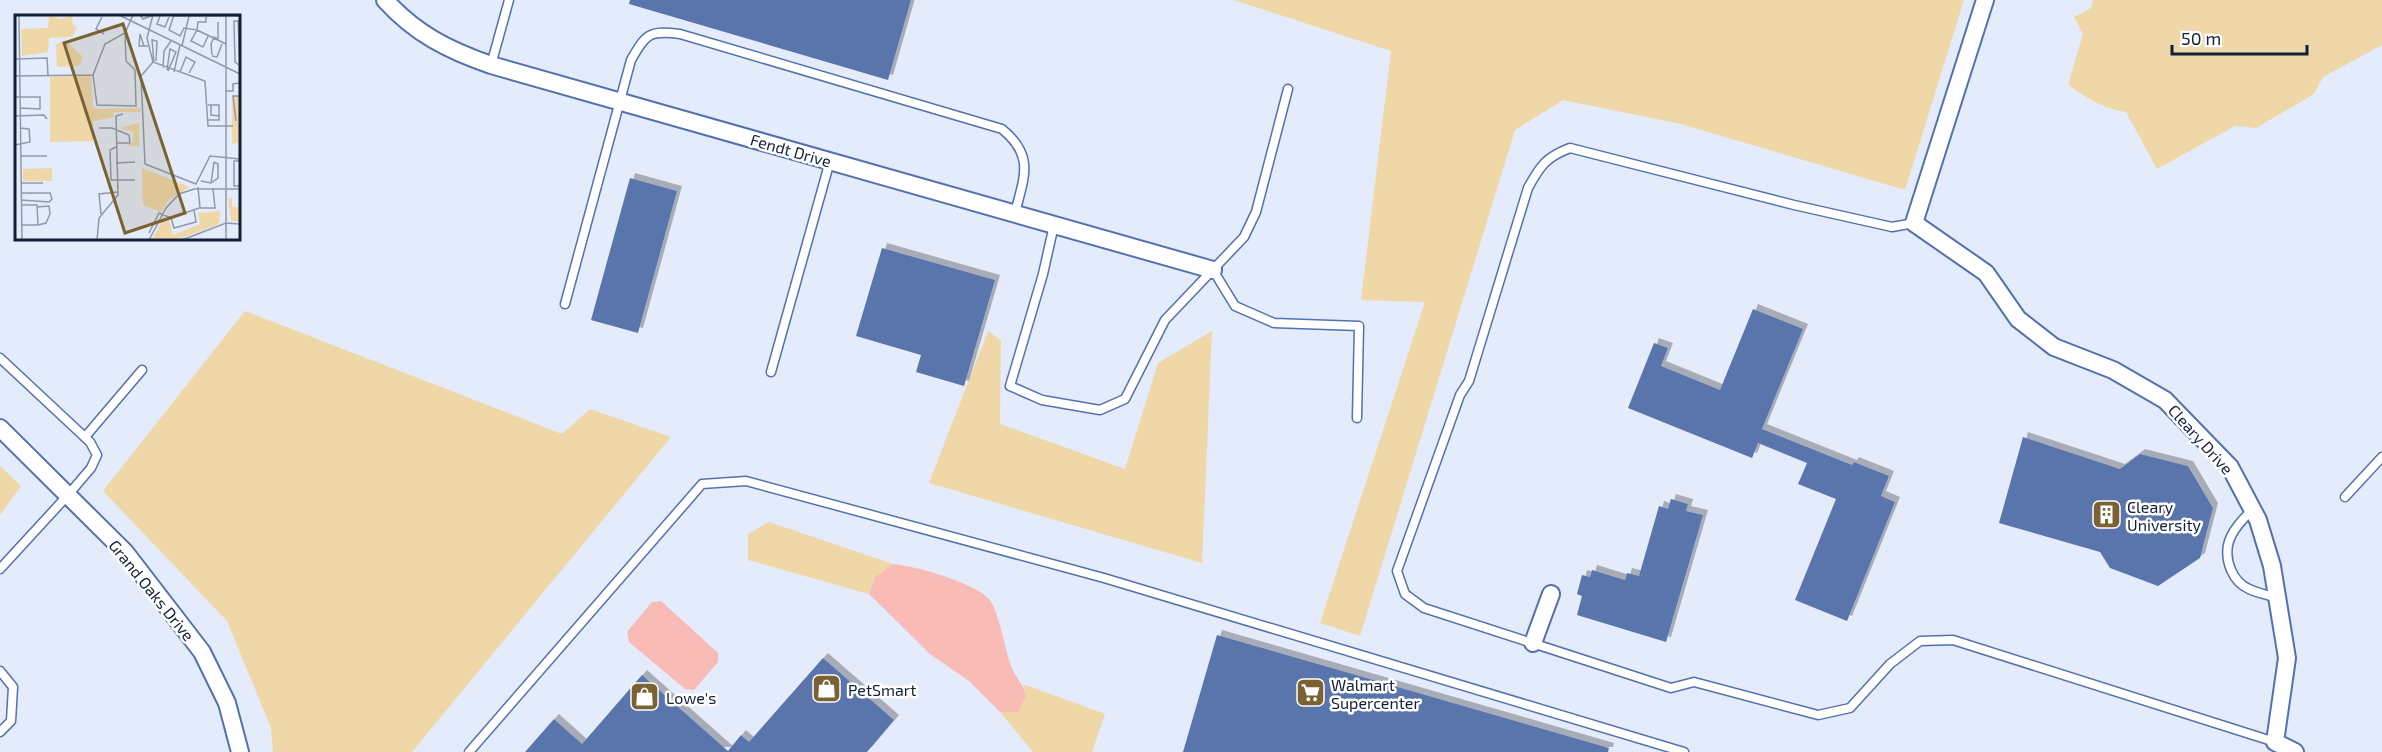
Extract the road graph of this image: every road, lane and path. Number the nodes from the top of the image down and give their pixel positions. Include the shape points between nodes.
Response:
1 (385, 0) edge
2 (509, 0) edge
3 (1984, 0) edge
4 (491, 65) junction
5 (1288, 88) dead end
6 (619, 101) junction
7 (830, 161) junction
8 (1015, 213) junction
9 (1914, 223) junction
10 (1054, 225) junction
11 (1213, 270) junction
12 (566, 304) dead end
13 (0, 358) edge
14 (142, 370) dead end
15 (771, 372) dead end
16 (1357, 418) dead end
17 (0, 428) edge
18 (85, 437) junction
19 (2382, 457) edge
20 (68, 495) junction
21 (2344, 496) dead end
22 (2252, 510) junction
23 (0, 569) edge
24 (1551, 594) dead end
25 (2277, 598) junction
26 (1533, 643) junction
27 (0, 671) edge
28 (0, 732) edge
29 (2275, 742) junction
30 (240, 752) edge
31 (469, 752) edge
32 (1684, 752) edge
33 (2295, 752) edge

1 - 4 street, Fendt Drive via 427,36
2 - 4 lane
3 - 9 street
4 - 6 street, Fendt Drive
5 - 11 lane via 1257,212 1244,237
6 - 7 street, Fendt Drive
6 - 8 lane via 631,60 642,40 659,31 680,34 1002,129 1016,140 1024,158
6 - 12 lane
7 - 8 street, Fendt Drive
7 - 15 lane
8 - 10 street, Fendt Drive
9 - 22 street, Cleary Drive via 1986,273 2018,319 2054,346 2114,370 2165,400 2230,467
9 - 26 lane via 1892,227 1570,148 1553,154 1539,167 1528,188 1469,381 1460,395 1397,571 1405,594 1424,608
10 - 11 street, Fendt Drive
10 - 11 lane via 1010,386 1042,400 1100,410 1125,399 1165,320
11 - 16 lane via 1235,306 1274,323 1359,326
13 - 18 lane
14 - 18 lane
17 - 20 street, Grand Oaks Drive
18 - 20 lane via 97,455
19 - 21 lane
20 - 23 lane
20 - 30 street, Grand Oaks Drive via 125,552 202,652 227,703
22 - 25 street, Cleary Drive via 2272,566
22 - 25 lane via 2238,525 2228,545 2229,565 2236,580 2248,589
24 - 26 street
25 - 29 street, Cleary Drive via 2287,658
26 - 29 lane via 1671,688 1694,682 1818,715 1850,708 1890,664 1920,641 1953,640
27 - 28 lane via 13,687 11,721
29 - 33 street
31 - 32 lane via 702,484 746,481 1104,578

